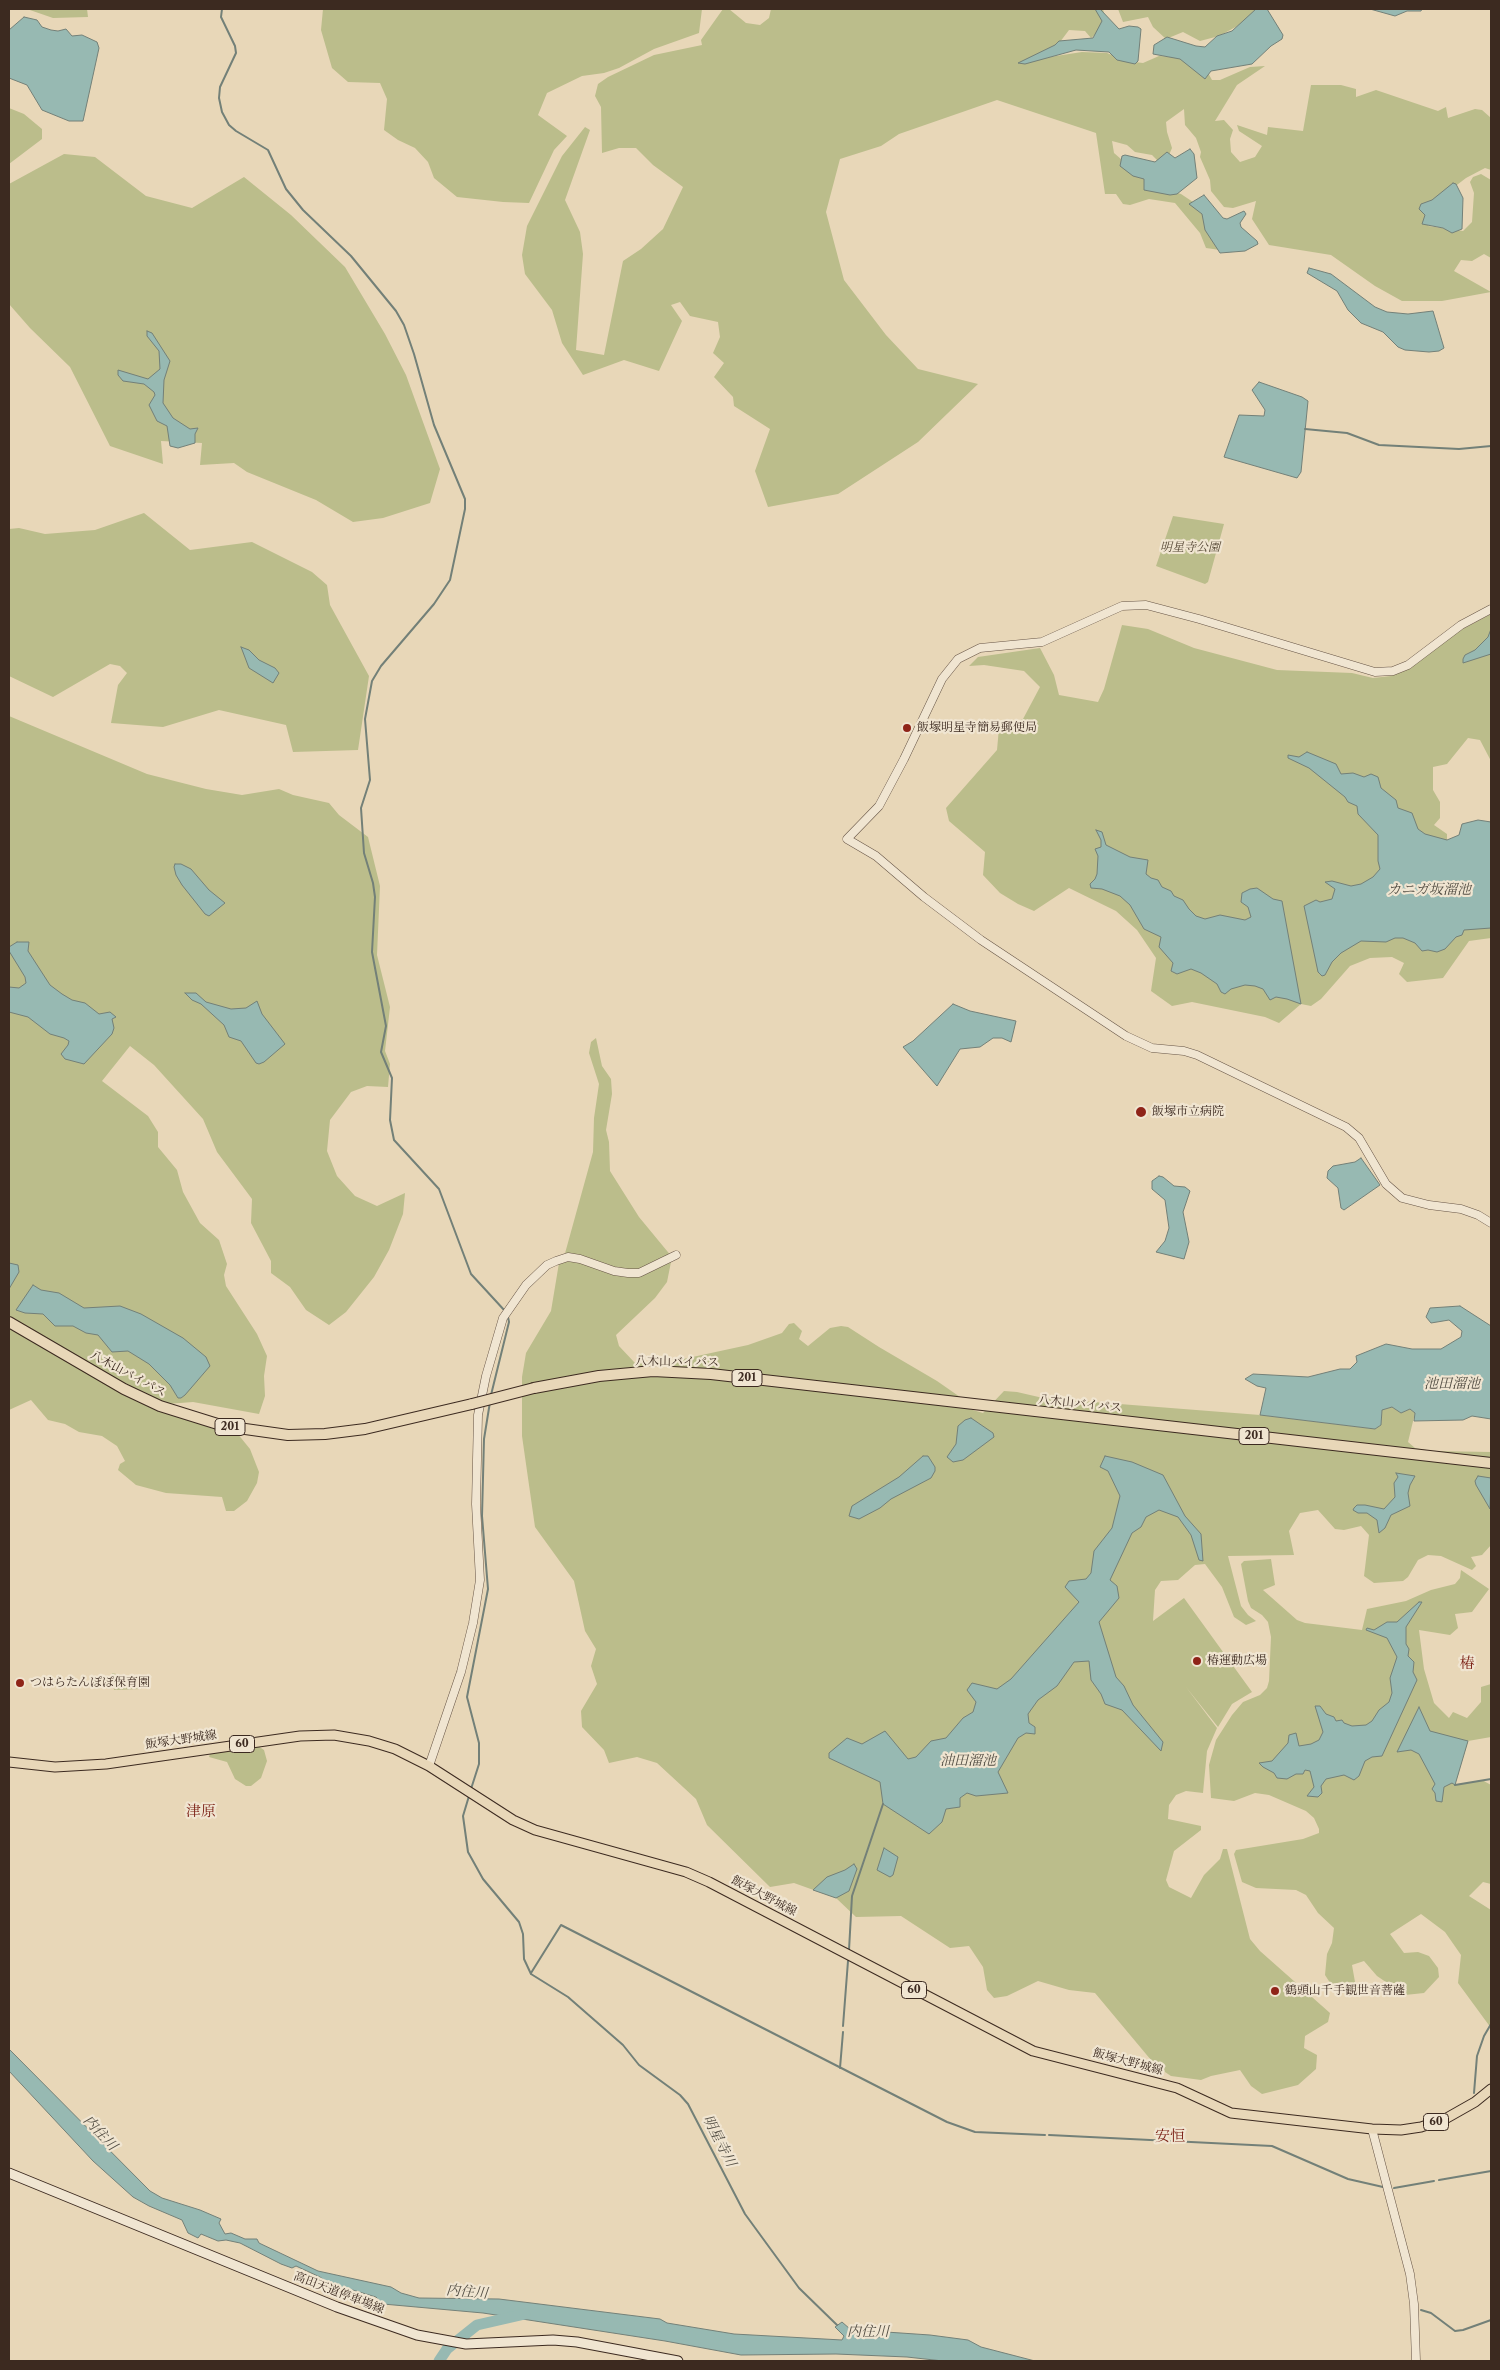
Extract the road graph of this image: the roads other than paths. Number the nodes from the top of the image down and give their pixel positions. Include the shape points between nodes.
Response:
1 (1491, 609) edge
2 (1491, 1223) edge
3 (676, 1255) dead end
4 (9, 1322) edge
5 (1491, 1463) edge
6 (9, 1762) edge
7 (429, 1766) junction
8 (1491, 2089) edge
9 (1372, 2129) junction
10 (9, 2173) edge
11 (678, 2361) edge
12 (1416, 2361) edge

1 - 2 street via 1461,626 1408,665 1375,672 1146,606 1122,606 1042,642 980,648 958,659 942,679 884,798 847,839 876,856 980,940 1126,1036 1152,1048 1197,1055 1346,1127 1359,1138 1386,1184 1402,1198 1461,1209
3 - 7 street via 639,1273 614,1271 568,1257 556,1261 526,1285 503,1318 478,1415 476,1504 480,1580 473,1623 461,1672
4 - 5 highway, 八木山バイパス / 201, bridge via 124,1389 160,1406 224,1426 288,1435 366,1429 534,1388 599,1376 653,1372 711,1374
6 - 7 main road, 飯塚大野城線 / 60 via 55,1767 106,1764 300,1736 334,1735 395,1749
7 - 9 main road, 飯塚大野城線 / 60 via 512,1820 535,1830 686,1872 709,1882 1033,2052 1177,2088 1231,2113
8 - 9 main road, 飯塚大野城線 / 60 via 1468,2107 1437,2122 1401,2130
9 - 12 street via 1410,2274
10 - 11 main road, 高田天道停車場線 via 337,2307 417,2335 466,2344 576,2342

